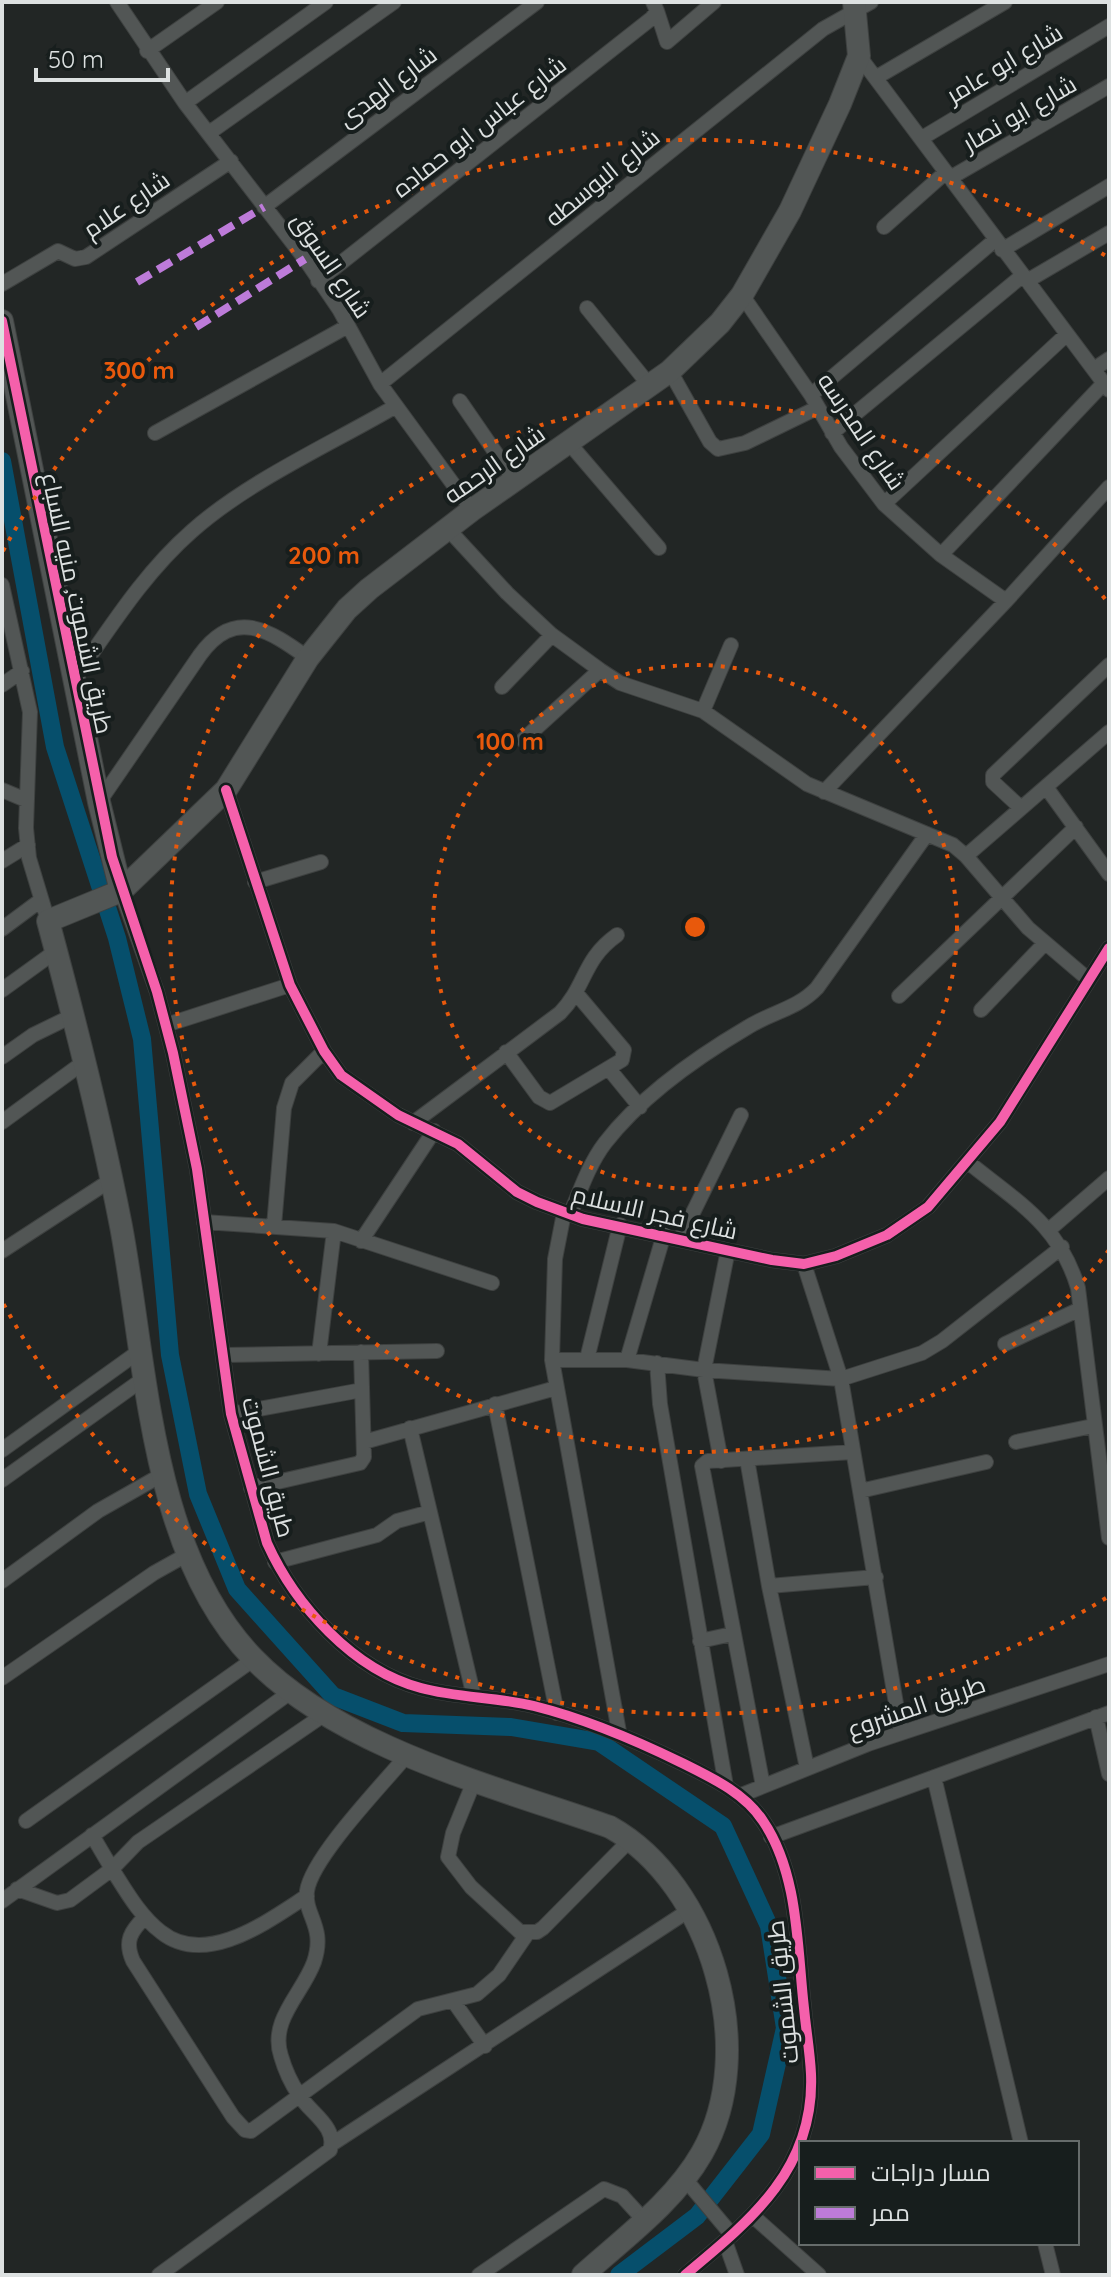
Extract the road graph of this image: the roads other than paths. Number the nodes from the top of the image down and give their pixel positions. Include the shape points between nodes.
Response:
1 (117, 2) edge
2 (217, 2) edge
3 (326, 2) edge
4 (394, 2) edge
5 (537, 2) edge
6 (714, 2) edge
7 (1005, 2) edge
8 (860, 5) edge
9 (655, 7) edge
10 (1109, 26) edge
11 (147, 51) junction
12 (859, 56) junction
13 (877, 77) junction
14 (1109, 86) edge
15 (185, 103) junction
16 (209, 133) junction
17 (922, 138) junction
18 (231, 161) junction
19 (948, 175) junction
20 (1109, 186) edge
21 (264, 207) junction
22 (884, 227) dead end
23 (1109, 233) edge
24 (999, 245) junction
25 (1024, 279) junction
26 (318, 281) junction
27 (2, 284) edge
28 (742, 295) junction
29 (587, 308) dead end
30 (2, 321) edge
31 (348, 326) junction
32 (1067, 334) junction
33 (1109, 359) edge
34 (1094, 369) junction
35 (670, 371) junction
36 (380, 384) junction
37 (650, 386) junction
38 (1106, 386) edge
39 (460, 401) dead end
40 (814, 401) junction
41 (396, 406) junction
42 (155, 433) dead end
43 (832, 433) junction
44 (569, 443) junction
45 (515, 481) junction
46 (1109, 487) edge
47 (884, 504) junction
48 (472, 510) junction
49 (448, 529) junction
50 (659, 548) dead end
51 (941, 555) junction
52 (2, 585) edge
53 (1006, 601) junction
54 (552, 635) junction
55 (731, 645) dead end
56 (308, 658) junction
57 (1109, 665) edge
58 (600, 670) junction
59 (22, 671) junction
60 (74, 679) junction
61 (2, 685) edge
62 (502, 687) dead end
63 (703, 711) junction
64 (1109, 732) edge
65 (523, 740) dead end
66 (1046, 787) junction
67 (2, 790) edge
68 (226, 790) junction
69 (824, 792) junction
70 (26, 800) junction
71 (99, 802) junction
72 (1021, 808) junction
73 (1076, 827) junction
74 (927, 834) junction
75 (28, 845) junction
76 (966, 856) junction
77 (2, 861) edge
78 (321, 862) dead end
79 (1109, 873) edge
80 (255, 882) junction
81 (116, 894) junction
82 (1002, 899) junction
83 (44, 910) junction
84 (2, 929) edge
85 (617, 935) dead end
86 (1045, 943) junction
87 (1109, 948) edge
88 (56, 951) junction
89 (1104, 963) edge
90 (1089, 980) junction
91 (290, 985) junction
92 (2, 990) edge
93 (576, 993) junction
94 (899, 996) dead end
95 (981, 1010) dead end
96 (72, 1016) junction
97 (166, 1025) junction
98 (324, 1051) junction
99 (506, 1052) junction
100 (2, 1057) edge
101 (84, 1062) junction
102 (609, 1069) junction
103 (640, 1107) junction
104 (741, 1115) dead end
105 (2, 1122) edge
106 (413, 1123) junction
107 (434, 1131) junction
108 (968, 1162) junction
109 (1109, 1178) edge
110 (111, 1180) junction
111 (567, 1214) junction
112 (204, 1222) junction
113 (620, 1225) junction
114 (274, 1226) junction
115 (1050, 1229) junction
116 (334, 1231) junction
117 (664, 1234) junction
118 (681, 1237) junction
119 (361, 1241) junction
120 (1062, 1247) junction
121 (728, 1250) junction
122 (2, 1251) edge
123 (804, 1264) junction
124 (492, 1283) dead end
125 (1080, 1309) junction
126 (1005, 1344) dead end
127 (141, 1350) junction
128 (437, 1351) dead end
129 (361, 1352) junction
130 (319, 1354) junction
131 (223, 1355) junction
132 (587, 1359) junction
133 (552, 1360) junction
134 (627, 1360) junction
135 (657, 1363) junction
136 (704, 1370) junction
137 (146, 1377) junction
138 (841, 1379) junction
139 (556, 1388) junction
140 (362, 1390) junction
141 (495, 1404) junction
142 (231, 1414) junction
143 (1093, 1426) junction
144 (410, 1428) junction
145 (364, 1442) junction
146 (1016, 1442) dead end
147 (2, 1450) edge
148 (853, 1452) junction
149 (747, 1459) junction
150 (721, 1461) junction
151 (986, 1462) dead end
152 (165, 1473) junction
153 (2, 1480) edge
154 (251, 1488) junction
155 (860, 1491) junction
156 (430, 1512) junction
157 (1109, 1538) edge
158 (188, 1554) junction
159 (275, 1562) junction
160 (876, 1577) junction
161 (2, 1581) edge
162 (769, 1586) junction
163 (732, 1634) junction
164 (700, 1641) junction
165 (254, 1659) junction
166 (1109, 1664) edge
167 (2, 1678) edge
168 (292, 1691) junction
169 (474, 1697) junction
170 (557, 1713) junction
171 (325, 1714) junction
172 (1102, 1715) edge
173 (619, 1732) junction
174 (901, 1733) junction
175 (408, 1754) junction
176 (807, 1768) junction
177 (1109, 1774) edge
178 (934, 1777) junction
179 (475, 1779) junction
180 (726, 1786) junction
181 (763, 1786) junction
182 (739, 1796) junction
183 (26, 1821) dead end
184 (92, 1835) junction
185 (771, 1837) junction
186 (631, 1839) junction
187 (112, 1869) junction
188 (17, 1889) junction
189 (307, 1896) junction
190 (2, 1901) edge
191 (691, 1909) junction
192 (145, 1917) junction
193 (527, 1934) junction
194 (454, 2002) junction
195 (485, 2046) junction
196 (300, 2097) junction
197 (1021, 2141) edge
198 (332, 2144) junction
199 (693, 2188) junction
200 (754, 2217) junction
201 (644, 2220) junction
202 (729, 2238) junction
203 (1046, 2245) edge
204 (813, 2273) edge
205 (159, 2275) edge
206 (479, 2275) edge
207 (583, 2275) edge
208 (685, 2275) edge
209 (737, 2275) edge
210 (1053, 2275) edge

1 - 11 street, شارع السوق
2 - 11 street
3 - 15 street
4 - 16 street
5 - 21 street, شارع الهدى
6 - 9 street via 667,42
7 - 13 street
8 - 12 street, شارع الرحمه
8 - 36 street, شارع البوسطه via 746,89
9 - 26 street, شارع عباس ابو حماده
10 - 17 street, شارع ابو عامر
11 - 15 street, شارع السوق
12 - 13 street
12 - 28 street, شارع الرحمه via 790,211
13 - 17 street
14 - 19 street, شارع ابو نصار
15 - 16 street, شارع السوق
16 - 18 street, شارع السوق
17 - 19 street
18 - 21 street, شارع السوق
18 - 27 street, شارع علام via 86,257 75,259 58,251
19 - 22 street, شارع ابو نصار
19 - 24 street
20 - 24 street
21 - 26 street, شارع السوق
23 - 25 street
24 - 25 street
24 - 40 street
25 - 32 street
25 - 43 street
26 - 31 street, شارع السوق
28 - 35 street, شارع الرحمه
28 - 40 street, شارع المدرسه
29 - 37 street
30 - 60 street, طريق الشموت, منيه السباع
31 - 36 street, شارع السوق
31 - 42 street
32 - 34 street
32 - 47 street
33 - 34 street
34 - 38 street
35 - 37 street, شارع الرحمه
35 - 40 street via 718,449 745,443
36 - 41 street, شارع السوق
37 - 44 street, شارع الرحمه
38 - 51 street
39 - 45 street
40 - 43 street, شارع المدرسه
41 - 48 street, شارع السوق
41 - 60 street via 239,495 193,530 151,572
43 - 47 street, شارع المدرسه
44 - 45 street, شارع الرحمه
44 - 50 street
45 - 48 street, شارع الرحمه
46 - 53 street
47 - 51 street, شارع المدرسه
48 - 49 street, شارع الرحمه
49 - 54 street
49 - 56 street, شارع الرحمه via 347,609
51 - 53 street, شارع المدرسه
52 - 59 street
53 - 69 street
54 - 58 street
54 - 62 street
55 - 63 street
56 - 68 street, شارع الرحمه
56 - 71 street via 264,630 249,627 220,634
57 - 72 street via 993,775 993,782
58 - 63 street via 620,683
58 - 65 street
59 - 61 street
59 - 70 street via 32,735
60 - 71 street, طريق الشموت, منيه السباع
63 - 69 street
64 - 66 street
66 - 72 street
66 - 73 street
67 - 70 street
68 - 80 street, شارع فجر الاسلام
68 - 81 street, شارع الرحمه
69 - 74 street
70 - 75 street
71 - 81 street, طريق الشموت, منيه السباع
72 - 76 street
73 - 79 street
73 - 82 street
74 - 76 street
74 - 103 street via 855,940 806,1000 717,1045
75 - 77 street
75 - 83 street
76 - 82 street
78 - 80 street
80 - 91 street, شارع فجر الاسلام
81 - 83 street via 75,910
81 - 97 street, طريق الشموت
82 - 86 street
82 - 94 street
83 - 84 street
83 - 88 street
85 - 93 street via 594,953
86 - 90 street
86 - 95 street
87 - 89 street, شارع فجر الاسلام
88 - 92 street
88 - 96 street
89 - 90 street, شارع فجر الاسلام
90 - 108 street, شارع فجر الاسلام via 1034,1072
91 - 97 street
91 - 98 street, شارع فجر الاسلام
93 - 99 street via 560,1013
93 - 102 street via 624,1050 622,1060
96 - 100 street
96 - 101 street
97 - 112 street, طريق الشموت
98 - 106 street, شارع فجر الاسلام via 341,1075
98 - 114 street via 292,1083 284,1108
99 - 102 street via 539,1097 550,1103
99 - 106 street
101 - 105 street
101 - 110 street
102 - 103 street
103 - 111 street via 604,1146
104 - 118 street
106 - 107 street, شارع فجر الاسلام
107 - 111 street, شارع فجر الاسلام via 517,1192
107 - 119 street
108 - 115 street
108 - 123 street, شارع فجر الاسلام via 910,1221 864,1246
109 - 115 street
110 - 122 street
110 - 127 street
111 - 113 street, شارع فجر الاسلام
111 - 133 street via 555,1259
112 - 114 street
112 - 131 street, طريق الشموت
113 - 117 street, شارع فجر الاسلام
113 - 132 street
114 - 116 street
115 - 120 street
116 - 119 street
116 - 130 street
117 - 118 street, شارع فجر الاسلام
117 - 134 street
118 - 121 street, شارع فجر الاسلام
119 - 124 street
120 - 125 street via 1075,1277
120 - 138 street via 922,1353
121 - 123 street, شارع فجر الاسلام
121 - 136 street
123 - 138 street
125 - 126 street
125 - 143 street
127 - 137 street
127 - 147 street
128 - 129 street
129 - 130 street
129 - 140 street
130 - 131 street
131 - 142 street, طريق الشموت
132 - 133 street
132 - 134 street
133 - 139 street
134 - 135 street
135 - 136 street
135 - 164 street
136 - 138 street
136 - 150 street
137 - 152 street
137 - 153 street
138 - 148 street
139 - 141 street
139 - 173 street
140 - 142 street
140 - 145 street
141 - 144 street
141 - 170 street
142 - 154 street, طريق الشموت
143 - 146 street
143 - 157 street
144 - 145 street
144 - 156 street
145 - 154 street via 364,1457 355,1466
148 - 149 street
148 - 155 street
149 - 150 street
149 - 162 street
150 - 163 street via 705,1463 702,1473
151 - 155 street
152 - 158 street
152 - 161 street via 124,1493
154 - 159 street, طريق الشموت
155 - 160 street
156 - 159 street via 397,1521 377,1535
156 - 169 street
158 - 165 street via 204,1592
158 - 167 street
159 - 169 street, طريق الشموت via 318,1619 361,1658 418,1687
160 - 162 street
160 - 174 street
162 - 176 street
163 - 164 street
163 - 181 street
164 - 180 street
165 - 168 street
165 - 183 street
166 - 174 street, طريق المشروع
168 - 171 street
168 - 184 street
169 - 170 street, طريق الشموت
170 - 173 street, طريق الشموت
171 - 175 street
171 - 187 street via 138,1842
172 - 177 street
172 - 178 street
173 - 180 street, طريق الشموت
174 - 176 street, طريق المشروع
175 - 179 street
175 - 189 street via 327,1853
176 - 181 street, طريق المشروع
178 - 185 street
178 - 197 street
179 - 186 street
179 - 193 street via 448,1857 471,1887
180 - 182 street, طريق الشموت
181 - 182 street, طريق المشروع
182 - 185 street, طريق الشموت
184 - 187 street
184 - 188 street
185 - 200 street, طريق الشموت via 793,1906 811,2076 809,2112 792,2159
186 - 191 street via 673,1880
186 - 193 street via 543,1928
187 - 188 street via 63,1902
187 - 192 street
188 - 190 street
189 - 192 street via 254,1929 203,1945 179,1943
189 - 196 street via 318,1928 318,1947 278,2033 279,2052
191 - 195 street
191 - 199 street via 719,1987 728,2043 718,2118
192 - 196 street via 127,1948 239,2126 251,2131
193 - 194 street via 491,1984
194 - 195 street
194 - 196 street via 418,2009
195 - 198 street
196 - 198 street via 330,2132
198 - 205 street via 319,2161
199 - 201 street
199 - 202 street
200 - 202 street, طريق الشموت
200 - 204 street
201 - 206 street via 622,2196 604,2189
201 - 207 street
202 - 208 street, طريق الشموت
202 - 209 street
203 - 210 street

